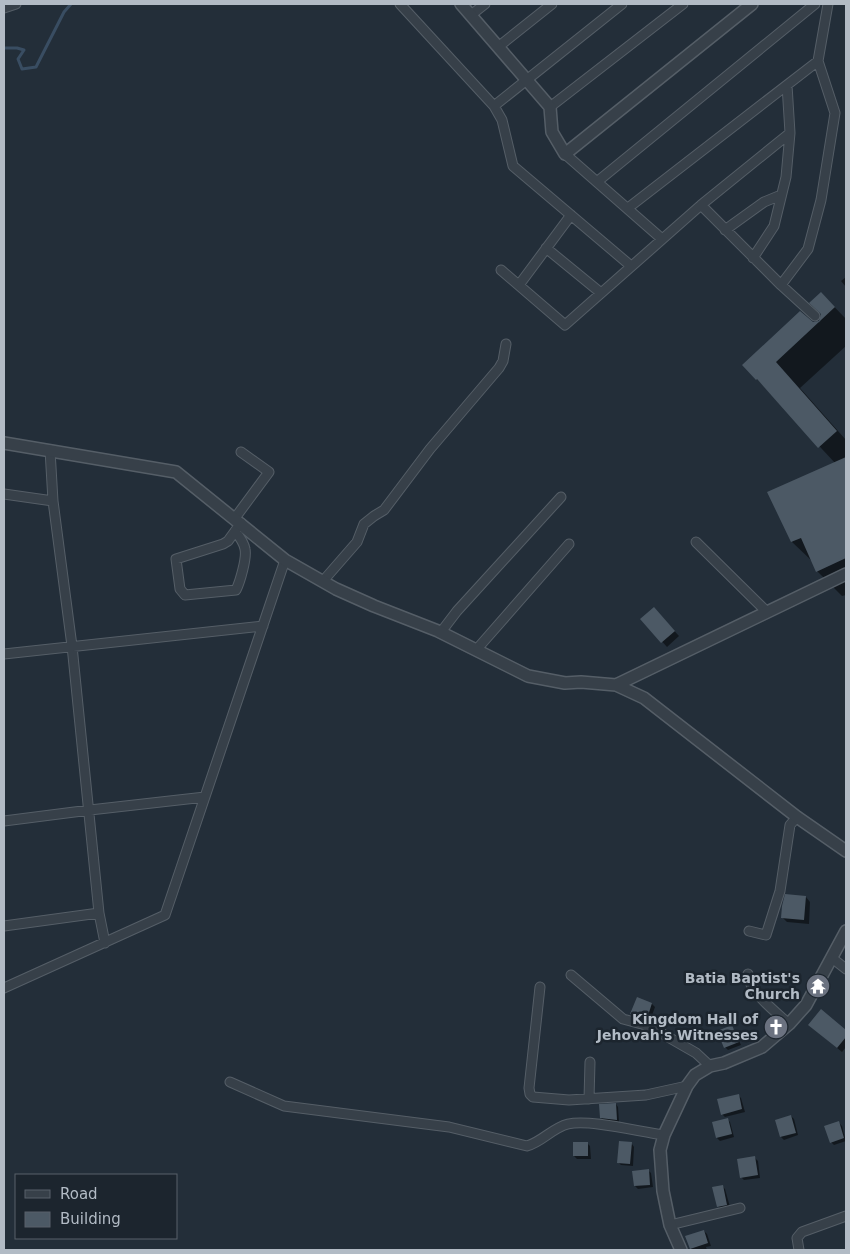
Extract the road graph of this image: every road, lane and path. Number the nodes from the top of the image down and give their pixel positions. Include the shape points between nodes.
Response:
1 (16, 4) edge
2 (400, 4) edge
3 (461, 4) edge
4 (485, 4) edge
5 (552, 4) edge
6 (622, 4) edge
7 (683, 4) edge
8 (752, 4) edge
9 (816, 4) edge
10 (828, 4) edge
11 (4, 8) edge
12 (471, 15) junction
13 (498, 47) junction
14 (818, 61) junction
15 (526, 80) junction
16 (787, 85) junction
17 (494, 106) junction
18 (550, 107) junction
19 (790, 133) junction
20 (565, 154) junction
21 (598, 181) junction
22 (781, 195) junction
23 (701, 205) junction
24 (628, 208) junction
25 (571, 215) junction
26 (726, 230) junction
27 (662, 239) junction
28 (546, 248) junction
29 (753, 258) junction
30 (631, 266) junction
31 (501, 270) dead end
32 (519, 285) junction
33 (780, 285) junction
34 (601, 292) junction
35 (814, 316) dead end
36 (506, 344) dead end
37 (4, 443) edge
38 (50, 450) junction
39 (241, 452) dead end
40 (4, 494) edge
41 (561, 497) dead end
42 (53, 501) junction
43 (237, 524) junction
44 (696, 542) dead end
45 (569, 544) dead end
46 (285, 560) junction
47 (846, 574) edge
48 (323, 581) junction
49 (767, 612) junction
50 (263, 626) junction
51 (441, 632) junction
52 (72, 646) junction
53 (477, 649) junction
54 (4, 654) edge
55 (616, 685) junction
56 (205, 797) junction
57 (90, 810) junction
58 (797, 816) junction
59 (4, 821) edge
60 (846, 852) edge
61 (99, 913) junction
62 (4, 926) edge
63 (750, 931) dead end
64 (846, 931) edge
65 (105, 943) junction
66 (832, 958) junction
67 (846, 969) edge
68 (748, 974) dead end
69 (571, 975) dead end
70 (540, 987) dead end
71 (4, 988) edge
72 (789, 1024) junction
73 (590, 1062) dead end
74 (710, 1066) junction
75 (230, 1082) dead end
76 (687, 1086) junction
77 (589, 1099) junction
78 (664, 1135) junction
79 (740, 1208) dead end
80 (846, 1216) edge
81 (670, 1225) junction
82 (681, 1250) edge
83 (799, 1250) edge

1 - 11 street
2 - 17 street
3 - 12 street
4 - 12 street
5 - 13 street
6 - 15 street
7 - 18 street
8 - 20 street
9 - 21 street
10 - 14 street
12 - 13 street
13 - 15 street
14 - 16 street
14 - 33 street via 835,113 821,200 808,249
15 - 17 street
15 - 18 street
16 - 19 street
16 - 24 street
17 - 25 street via 502,120 513,166
18 - 20 street via 552,132
19 - 22 street
19 - 23 street
20 - 21 street
21 - 24 street
22 - 26 street via 764,202
22 - 29 street via 774,226
23 - 26 street
23 - 27 street
24 - 27 street
25 - 28 street
25 - 30 street
26 - 29 street
27 - 30 street
28 - 32 street
28 - 34 street
29 - 33 street
30 - 34 street
31 - 32 street
32 - 34 street via 565,325
33 - 35 street
36 - 48 street via 498,368 384,510 364,524 357,542
37 - 38 street
38 - 42 street
38 - 43 street via 176,472
39 - 43 street via 269,472
40 - 42 street
41 - 51 street
42 - 52 street
43 - 43 street via 246,552 236,590 185,595 180,589 176,559 223,544
43 - 46 street
44 - 49 street
45 - 53 street
46 - 48 street
46 - 50 street
47 - 49 street
48 - 51 street via 374,606
49 - 55 street
50 - 52 street
50 - 56 street
51 - 53 street
52 - 54 street
52 - 57 street
53 - 55 street via 528,676 565,683
55 - 58 street via 644,698
56 - 57 street
56 - 65 street via 166,916
57 - 59 street
57 - 61 street
58 - 60 street
58 - 63 street via 790,825 780,891 766,935
61 - 62 street
61 - 65 street
64 - 66 street
65 - 71 street
66 - 67 street
66 - 72 street via 806,1005
68 - 72 street via 764,1002
69 - 74 street via 623,1018 649,1026 696,1053
70 - 77 street via 530,1094 533,1097
72 - 74 street via 762,1047
73 - 77 street
74 - 76 street via 695,1075
75 - 78 street via 284,1106 448,1127 527,1146 567,1124 583,1122
76 - 77 street via 646,1095
76 - 78 street
78 - 81 street via 660,1150 662,1191
79 - 81 street
80 - 83 street via 802,1232 797,1238
81 - 82 street

